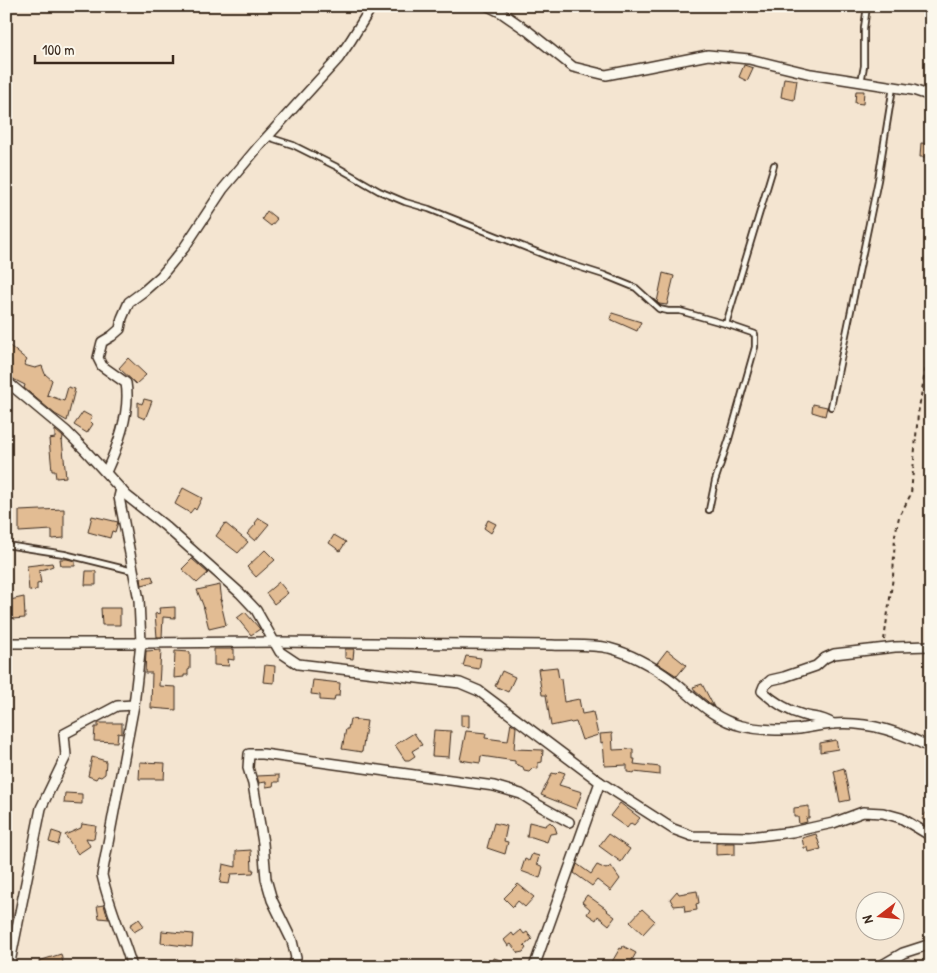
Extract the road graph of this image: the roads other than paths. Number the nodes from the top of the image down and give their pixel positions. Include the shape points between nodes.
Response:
1 (372, 6) edge
2 (488, 6) edge
3 (867, 6) edge
4 (861, 82) junction
5 (893, 87) junction
6 (931, 96) edge
7 (268, 137) junction
8 (774, 165) dead end
9 (726, 324) junction
10 (6, 381) edge
11 (831, 407) dead end
12 (106, 472) junction
13 (121, 489) junction
14 (709, 510) dead end
15 (6, 545) edge
16 (133, 570) junction
17 (275, 642) junction
18 (6, 643) edge
19 (140, 643) junction
20 (931, 646) edge
21 (134, 705) junction
22 (833, 724) junction
23 (931, 748) edge
24 (600, 782) junction
25 (570, 822) dead end
26 (931, 836) edge
27 (931, 944) edge
28 (9, 967) edge
29 (132, 967) edge
30 (293, 967) edge
31 (534, 967) edge
32 (880, 967) edge

1 - 7 street via 338,59
2 - 4 street via 528,31 573,67 606,75 708,55 749,59
3 - 4 lane
4 - 5 street
5 - 6 street
5 - 11 lane via 878,180
7 - 9 lane via 292,145 405,202 636,288 659,309 680,311
7 - 12 street via 224,189 161,276 129,302 120,329 102,342 98,358 102,366 126,384 127,393 126,414
8 - 9 lane
9 - 14 lane via 755,334 756,346
10 - 12 street via 66,432
12 - 13 street
13 - 16 street via 119,497
13 - 17 street via 240,593 256,610
15 - 16 lane
16 - 19 street via 139,600
17 - 19 street
17 - 22 street via 609,648 653,668 718,718 741,726 796,730
17 - 24 street via 280,652 298,664 460,683 479,691
18 - 19 street
19 - 21 street
20 - 22 street via 834,654 816,666 771,680 764,686 762,691 774,702
21 - 28 street via 117,706 64,734 66,756 41,808
21 - 29 street via 102,875 106,896
22 - 23 street via 872,726
24 - 26 street via 673,829 692,836 749,837 792,832 863,812 902,818
24 - 31 street
25 - 30 street via 521,794 494,786 249,754 248,768 266,879 272,900 292,941 296,958
27 - 32 street

